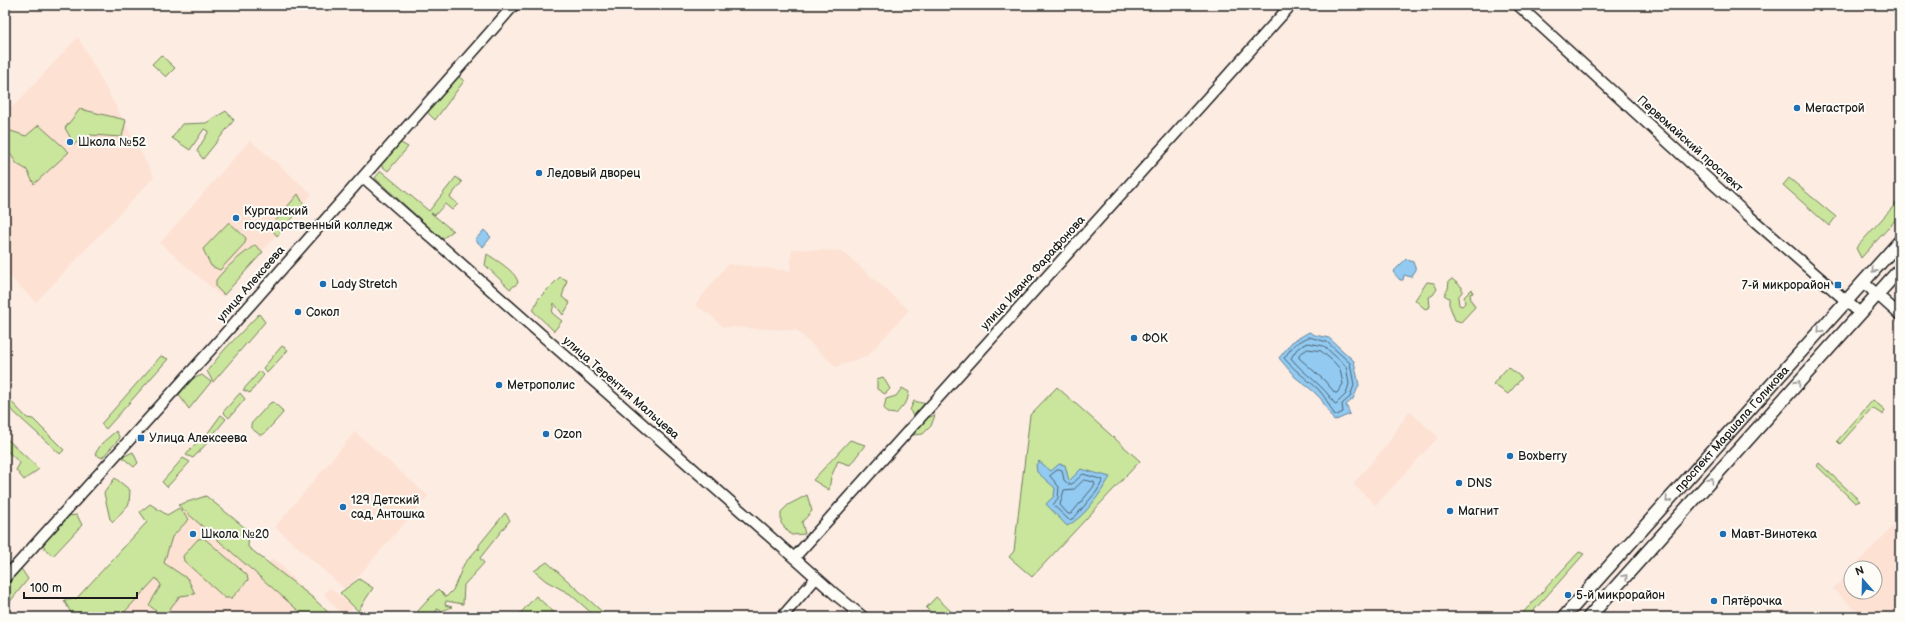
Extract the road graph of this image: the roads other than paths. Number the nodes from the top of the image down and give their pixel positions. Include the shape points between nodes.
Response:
1 (514, 5) edge
2 (1291, 5) edge
3 (1518, 5) edge
4 (363, 177) junction
5 (1900, 241) edge
6 (1900, 269) edge
7 (1863, 282) junction
8 (1877, 294) junction
9 (1846, 301) junction
10 (1860, 313) junction
11 (1900, 315) edge
12 (794, 558) junction
13 (5, 578) edge
14 (816, 578) junction
15 (782, 617) edge
16 (863, 617) edge
17 (1564, 617) edge
18 (1589, 617) edge

1 - 4 street, улица Алексеева
2 - 12 street, улица Ивана Фарафонова
3 - 9 street, Первомайский проспект via 1742,210
4 - 12 street, улица Терентия Мальцева
4 - 13 street, улица Алексеева
5 -> 7 main road, проспект Маршала Голикова
6 - 8 main road, проспект Маршала Голикова
7 - 8 street
7 - 9 main road, проспект Маршала Голикова
8 - 10 main road, проспект Маршала Голикова
8 - 11 street
9 - 10 street, Первомайский проспект
9 -> 17 main road, проспект Маршала Голикова
18 -> 10 main road, проспект Маршала Голикова
12 - 14 street, улица Терентия Мальцева
14 - 15 street
14 - 16 street, улица Терентия Мальцева

